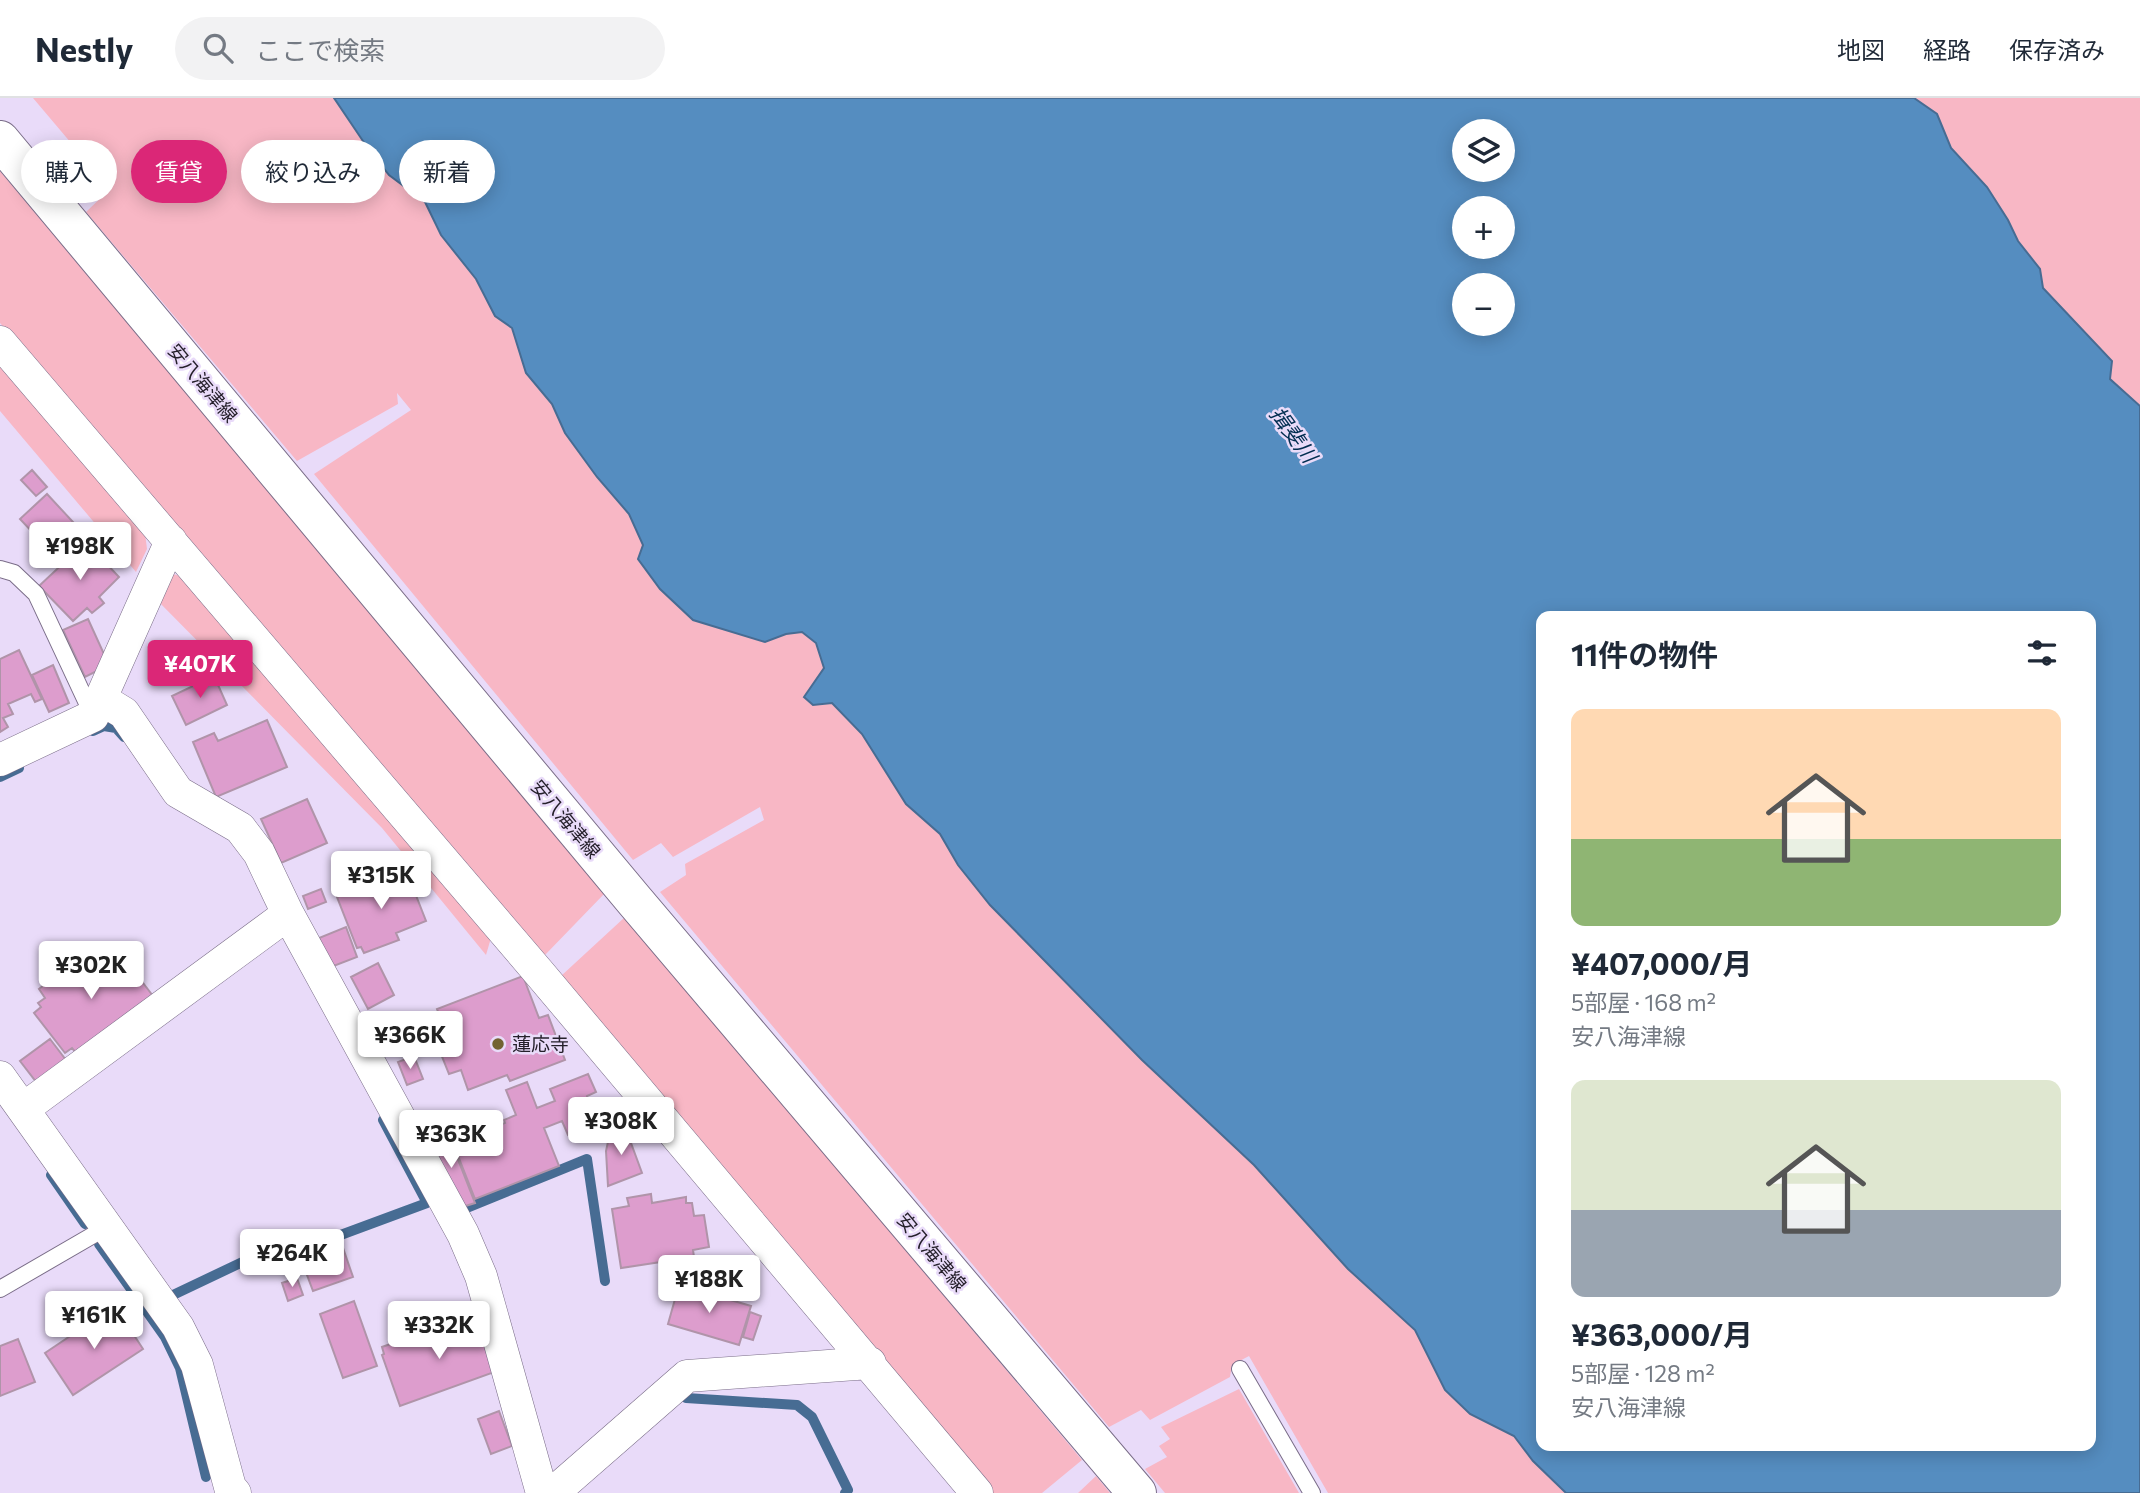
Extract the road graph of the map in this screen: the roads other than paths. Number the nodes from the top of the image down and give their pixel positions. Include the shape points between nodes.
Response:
1 (0, 140) edge
2 (0, 342) edge
3 (171, 541) junction
4 (0, 569) edge
5 (97, 708) junction
6 (0, 760) edge
7 (288, 914) junction
8 (0, 1077) edge
9 (23, 1109) junction
10 (107, 1227) junction
11 (0, 1289) edge
12 (870, 1363) junction
13 (1240, 1369) dead end
14 (229, 1491) edge
15 (542, 1493) edge
16 (553, 1493) edge
17 (977, 1493) edge
18 (1138, 1493) edge
19 (1312, 1493) edge

1 - 18 main road, 安八海津線 via 643,911
2 - 3 street
3 - 5 street
3 - 12 street
4 - 5 lane via 14,573 36,594
5 - 6 street
5 - 7 street via 124,713 178,792 240,828 259,853
7 - 9 street
7 - 15 street via 463,1234 481,1276
8 - 9 street
9 - 10 street
10 - 11 lane
10 - 14 street via 178,1327 197,1365
12 - 16 street via 687,1376
12 - 17 street
13 - 19 lane

